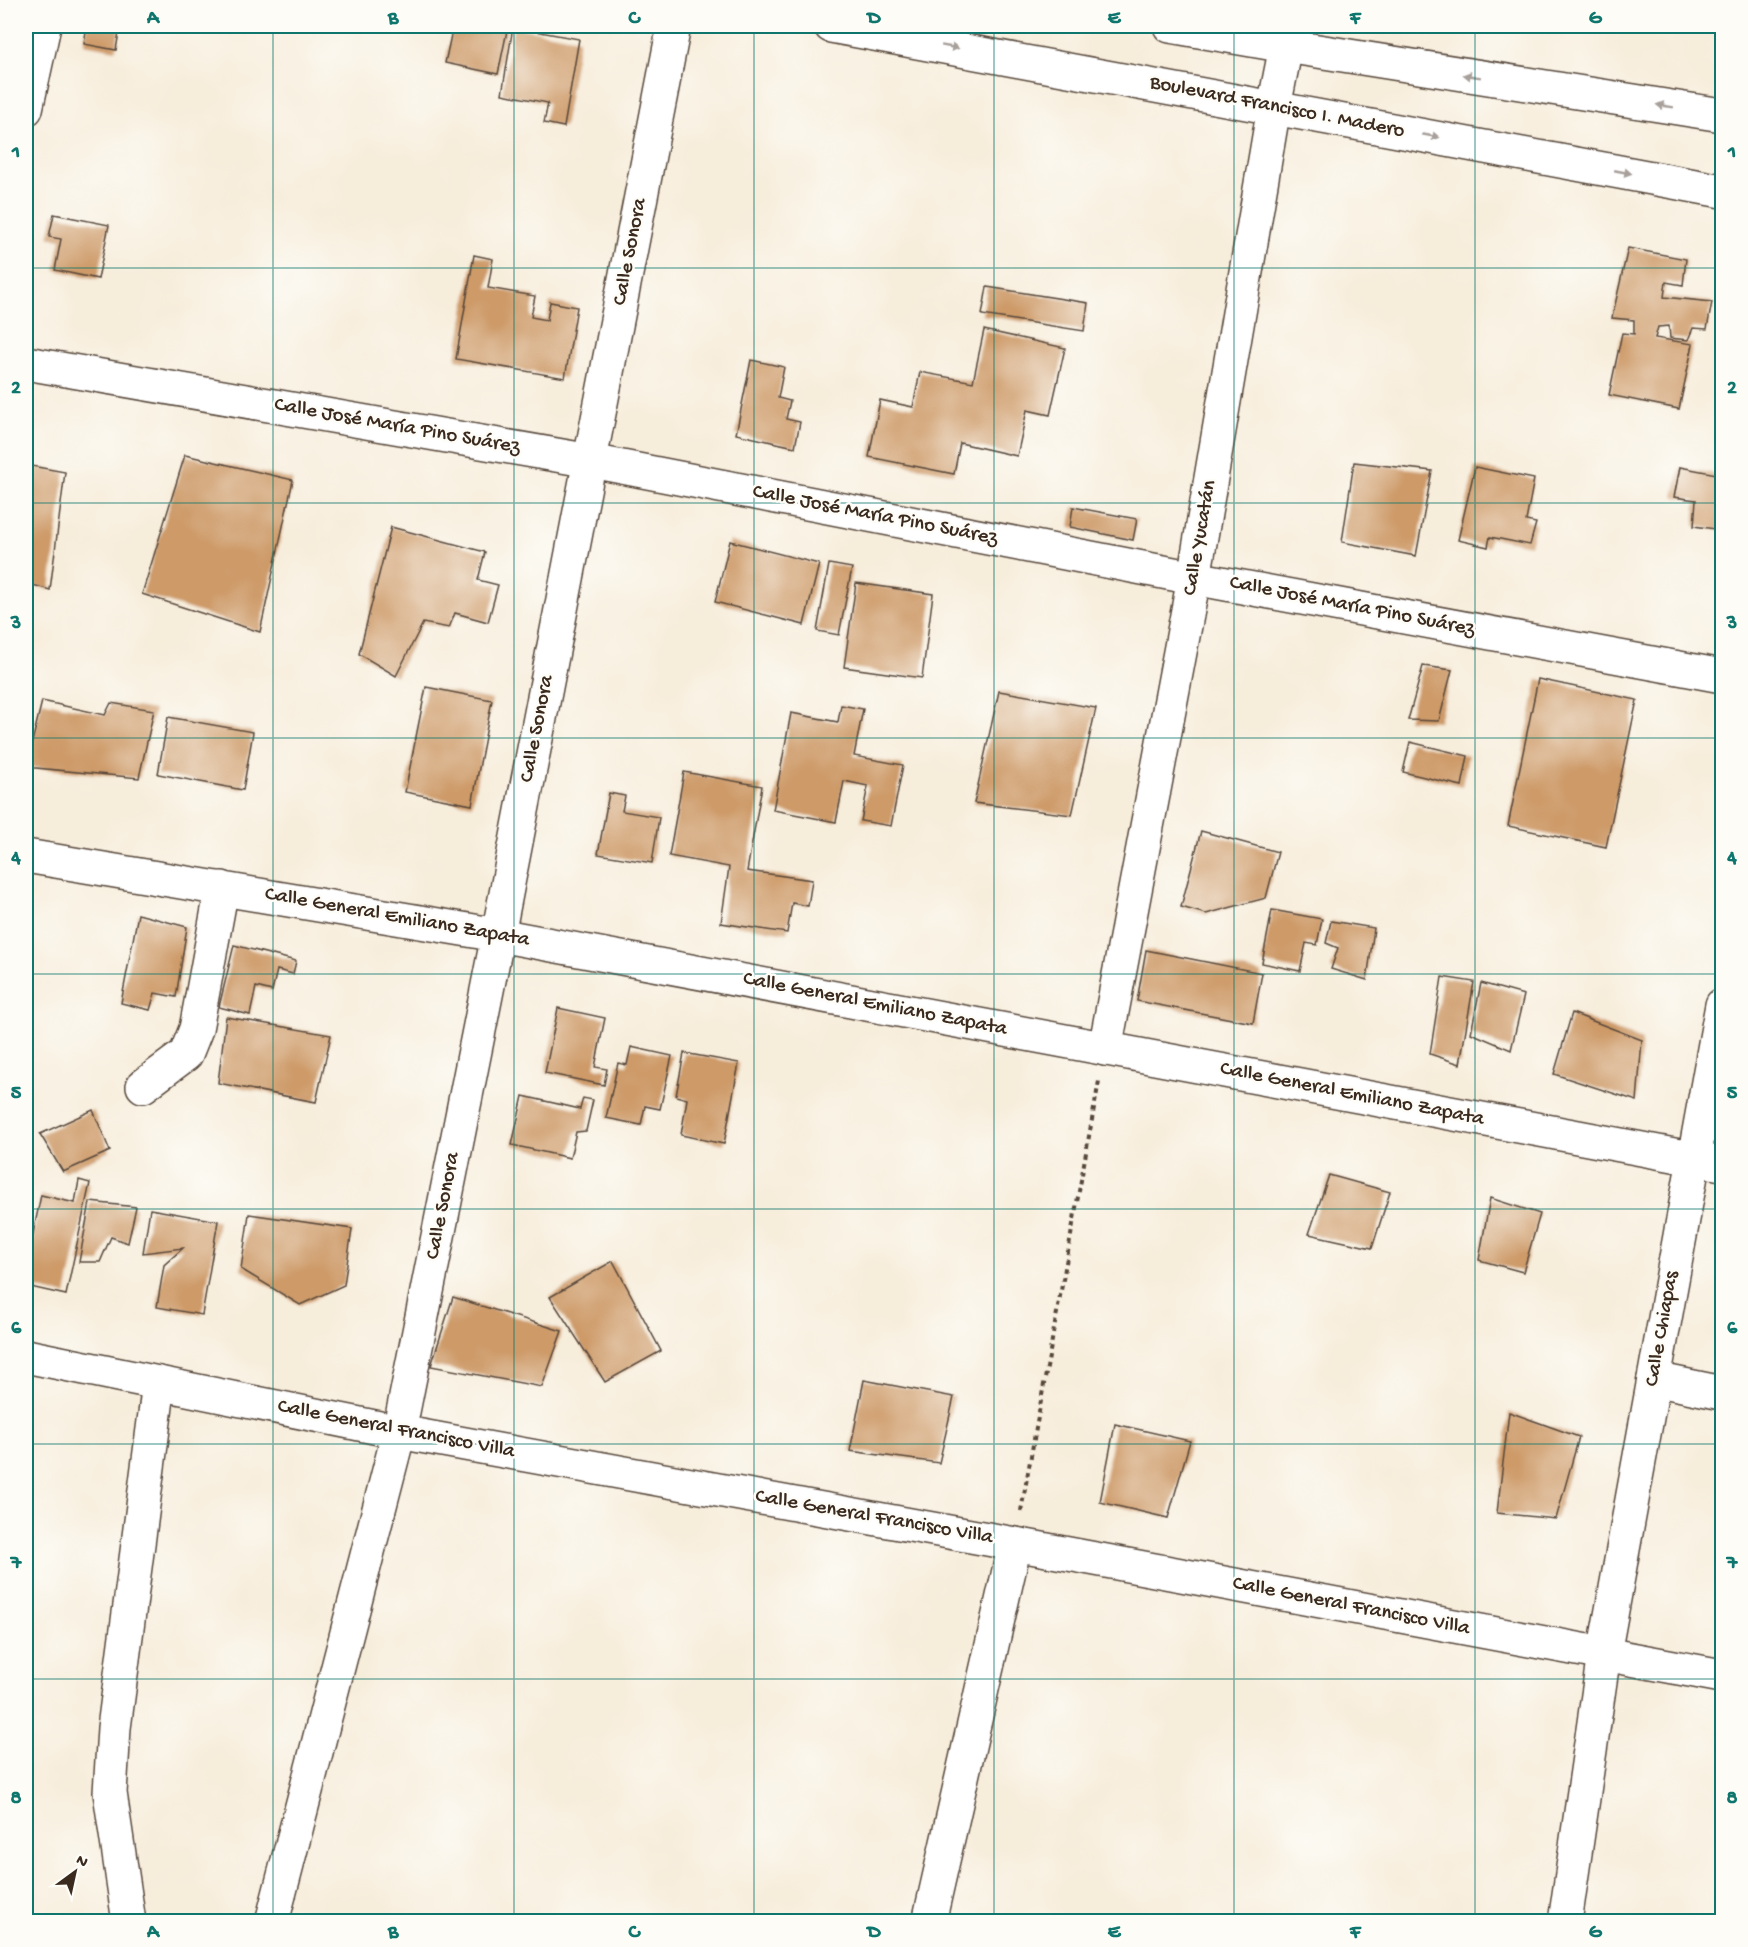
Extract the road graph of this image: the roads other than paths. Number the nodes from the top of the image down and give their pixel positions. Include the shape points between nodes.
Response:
1 (44, 26) edge
2 (674, 26) edge
3 (831, 26) edge
4 (1170, 26) edge
5 (1288, 36) edge
6 (1274, 107) junction
7 (26, 109) edge
8 (1722, 115) edge
9 (1722, 191) edge
10 (26, 363) edge
11 (591, 461) junction
12 (1194, 578) junction
13 (1722, 676) edge
14 (26, 856) edge
15 (222, 888) junction
16 (498, 934) junction
17 (1722, 1005) edge
18 (1105, 1048) junction
19 (143, 1086) dead end
20 (1708, 1162) edge
21 (26, 1356) edge
22 (1654, 1379) junction
23 (159, 1383) junction
24 (1722, 1393) edge
25 (399, 1432) junction
26 (1015, 1544) junction
27 (1604, 1654) junction
28 (1722, 1676) edge
29 (129, 1922) edge
30 (272, 1922) edge
31 (929, 1922) edge
32 (1565, 1922) edge

1 - 7 street
2 - 11 street, Calle Sonora
3 -> 6 street, Boulevard Francisco I. Madero
4 - 5 street
5 - 6 street, Calle Yucatán
8 -> 5 street
6 -> 9 street, Boulevard Francisco I. Madero
6 - 12 street, Calle Yucatán
10 - 11 street, Calle José María Pino Suárez
11 - 12 street, Calle José María Pino Suárez
11 - 16 street, Calle Sonora
12 - 13 street, Calle José María Pino Suárez
12 - 18 street, Calle Yucatán
14 - 15 street, Calle General Emiliano Zapata
15 - 16 street, Calle General Emiliano Zapata
15 - 19 street via 196,1029 186,1054
16 - 18 street, Calle General Emiliano Zapata
16 - 25 street, Calle Sonora
17 - 20 street, Calle Chiapas
18 - 20 street, Calle General Emiliano Zapata
20 - 22 street, Calle Chiapas
21 - 23 street, Calle General Francisco Villa
22 - 24 street
22 - 27 street, Calle Chiapas
23 - 25 street, Calle General Francisco Villa
23 - 29 street via 114,1728 110,1793
25 - 26 street, Calle General Francisco Villa
25 - 30 street, Calle Sonora
26 - 27 street, Calle General Francisco Villa
26 - 31 street
27 - 28 street, Calle General Francisco Villa
27 - 32 street, Calle Chiapas

